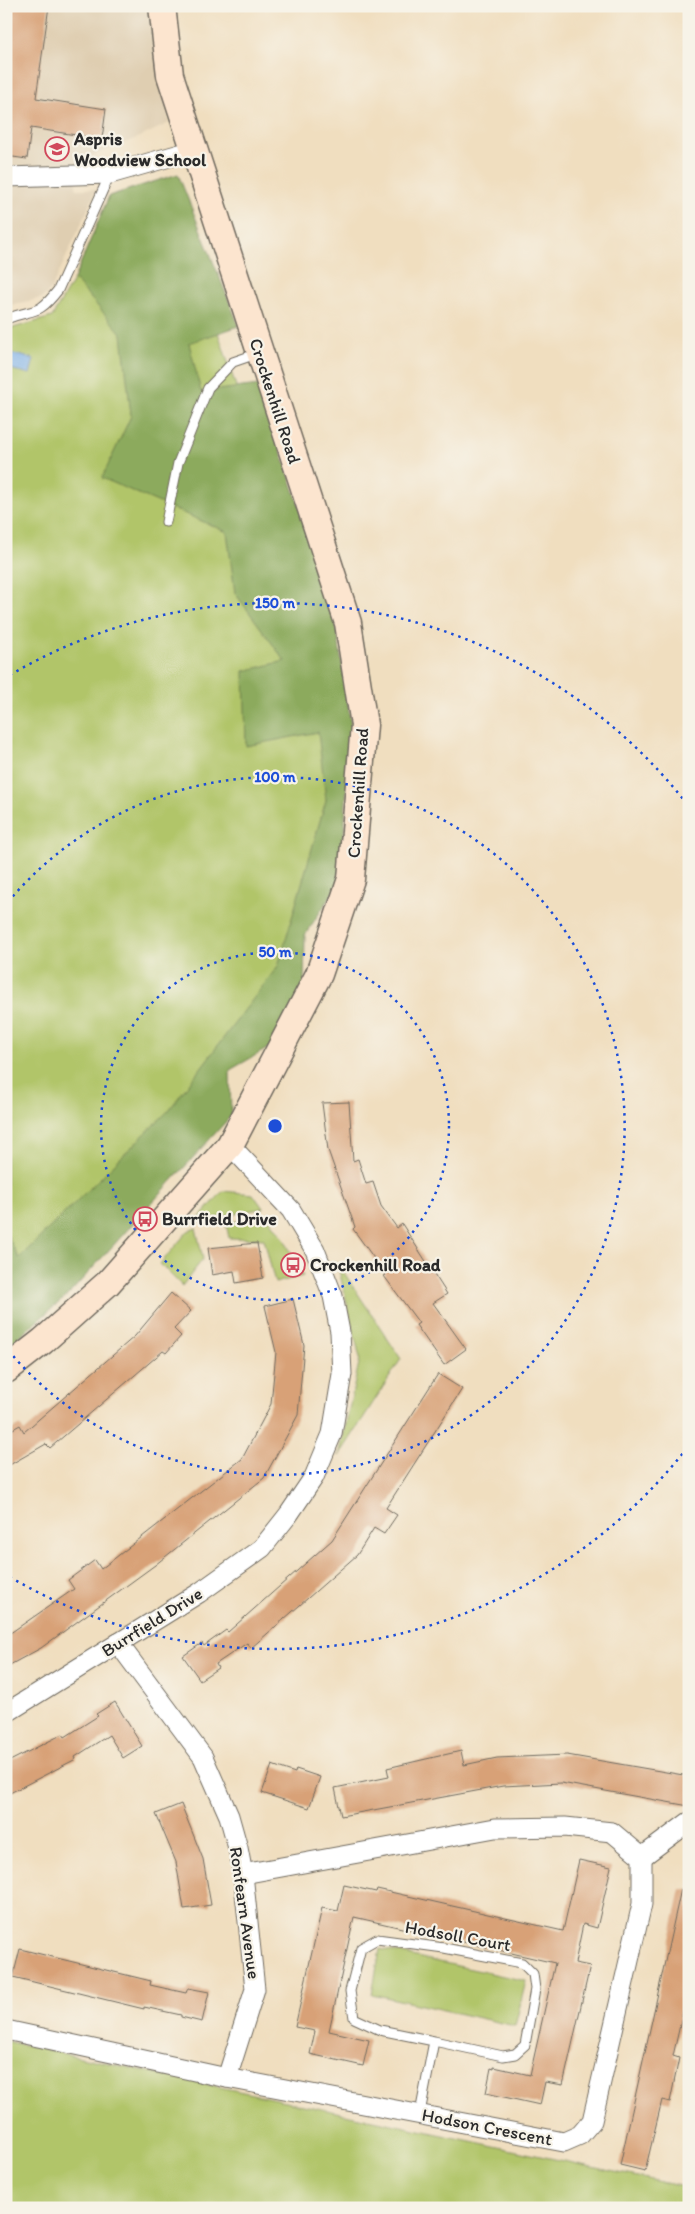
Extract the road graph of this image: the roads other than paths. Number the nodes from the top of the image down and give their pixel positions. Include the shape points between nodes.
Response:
1 (162, 6) edge
2 (194, 150) junction
3 (110, 174) junction
4 (6, 177) edge
5 (6, 319) edge
6 (259, 353) junction
7 (166, 522) dead end
8 (230, 1145) junction
9 (6, 1370) edge
10 (118, 1643) junction
11 (6, 1713) edge
12 (689, 1822) edge
13 (642, 1856) junction
14 (243, 1874) junction
15 (6, 2030) edge
16 (434, 2041) junction
17 (227, 2078) junction
18 (420, 2113) junction

1 - 2 main road, Crockenhill Road via 170,75
2 - 3 street
2 - 6 main road, Crockenhill Road
3 - 4 street
3 - 5 lane via 58,290 46,306 34,313
6 - 7 lane via 233,362 208,388 178,463
6 - 8 main road, Crockenhill Road via 348,623 364,725 351,878 319,974
8 - 9 main road, Crockenhill Road via 108,1283
8 - 10 street, Burrfield Drive via 291,1210 315,1250 333,1296 340,1332 342,1374 332,1434 314,1477 262,1548 199,1593
10 - 11 street, Burrfield Drive
10 - 14 street, Ronfearn Avenue via 203,1757 229,1816
12 - 13 street
13 - 14 street via 612,1832 565,1827 495,1828
13 - 18 street, Hodson Crescent via 642,1904 592,2121 580,2135 564,2142 550,2141
14 - 17 street, Ronfearn Avenue via 255,1989
15 - 17 street
16 - 16 lane, Hodsoll Court via 380,2030 354,2018 350,1991 361,1948 377,1939 444,1948 522,1963 533,1974 535,1989 525,2045 515,2054 503,2056
16 - 18 lane
17 - 18 street, Hodson Crescent

